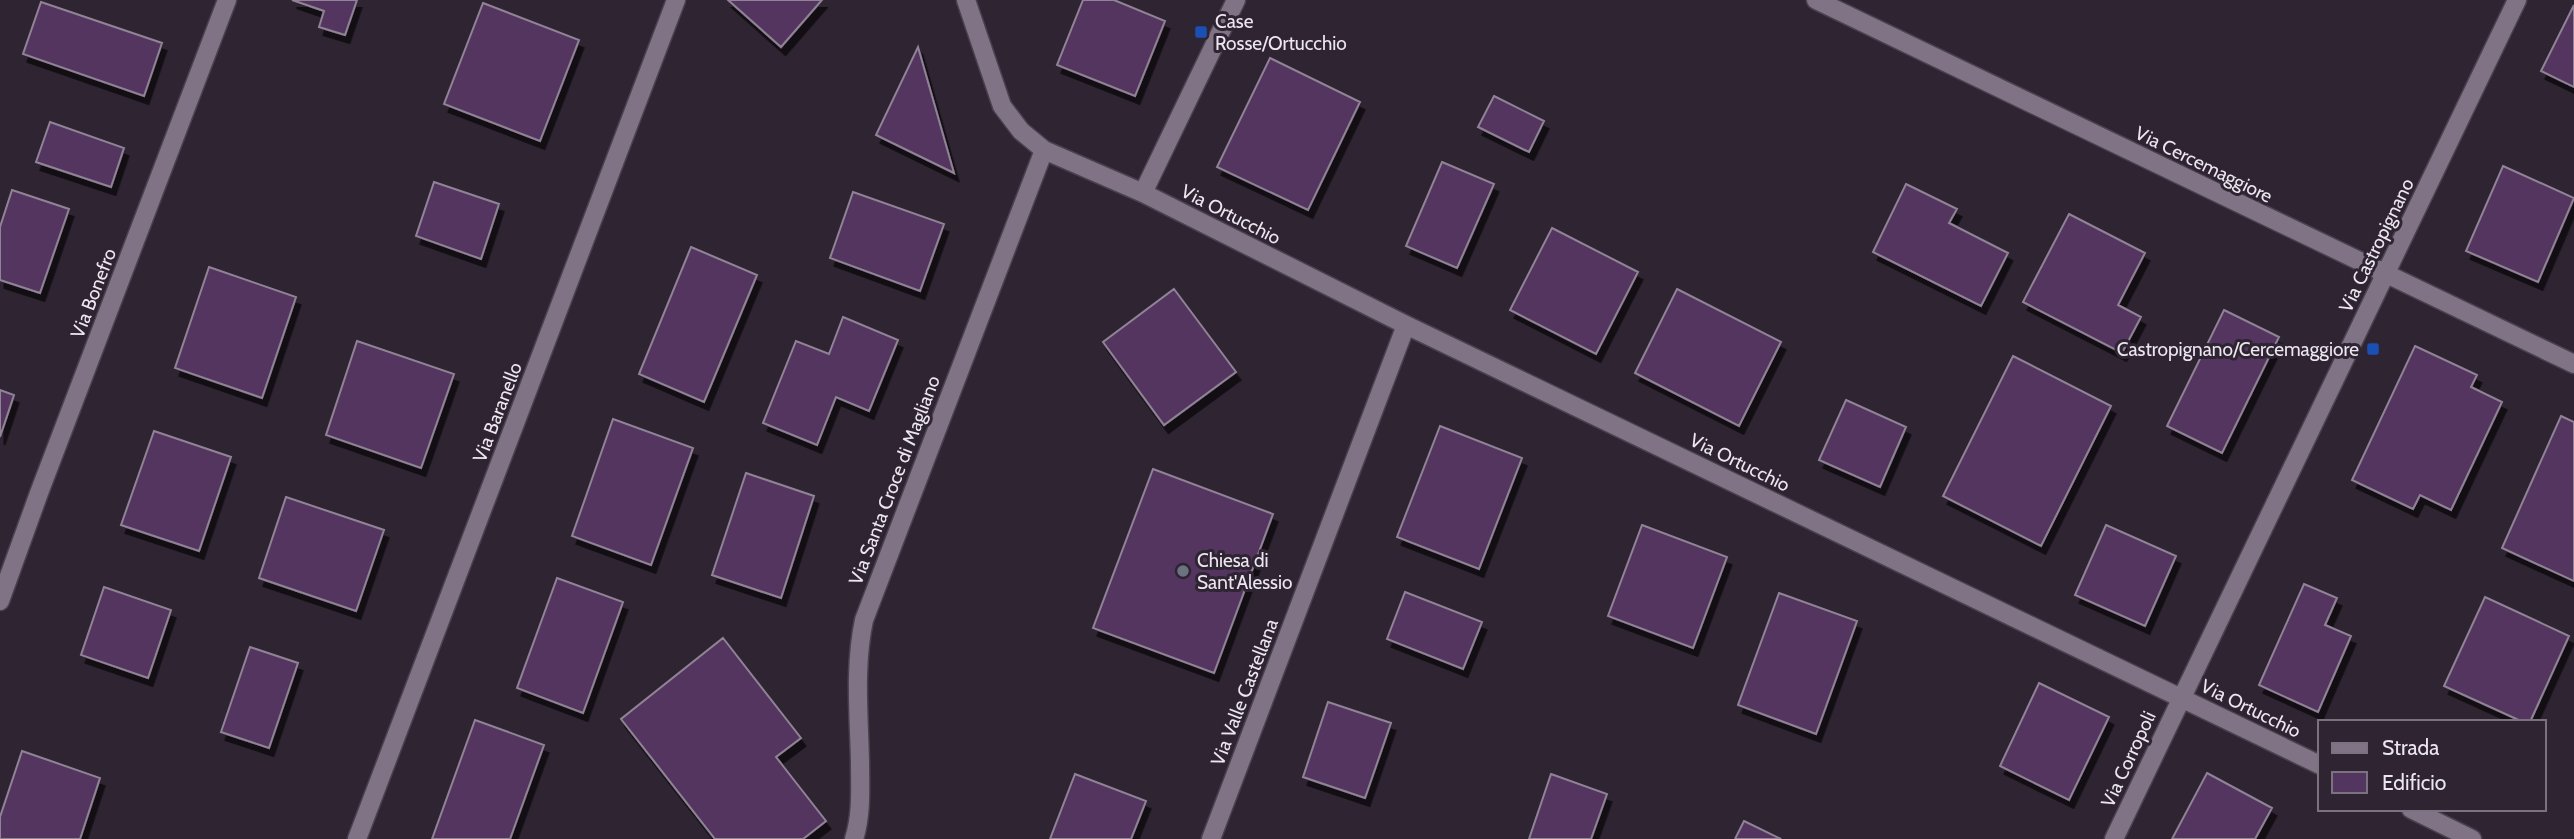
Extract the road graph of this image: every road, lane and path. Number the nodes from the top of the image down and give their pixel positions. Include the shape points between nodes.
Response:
1 (227, 0) edge
2 (676, 0) edge
3 (966, 0) edge
4 (1236, 0) edge
5 (1816, 0) edge
6 (2517, 0) edge
7 (1044, 150) junction
8 (1143, 193) junction
9 (2385, 275) junction
10 (1406, 325) junction
11 (2574, 364) edge
12 (0, 601) edge
13 (2181, 697) junction
14 (2318, 764) edge
15 (2415, 811) edge
16 (357, 839) edge
17 (855, 839) edge
18 (1211, 839) edge
19 (2114, 839) edge
20 (2472, 839) edge

1 - 12 street, Via Bonefro
2 - 16 street, Via Baranello
3 - 7 street, Via Ortucchio via 1002,106 1021,131
4 - 8 street
5 - 9 street, Via Cercemaggiore
6 - 9 street, Via Castropignano
7 - 8 street, Via Ortucchio
7 - 17 street, Via Santa Croce di Magliano via 864,620 858,676 861,797
8 - 10 street, Via Ortucchio
9 - 11 street, Via Cercemaggiore
9 - 13 street, Via Castropignano
10 - 13 street, Via Ortucchio
10 - 18 street, Via Valle Castellana
13 - 14 street, Via Ortucchio
13 - 19 street, Via Corropoli
15 - 20 street

